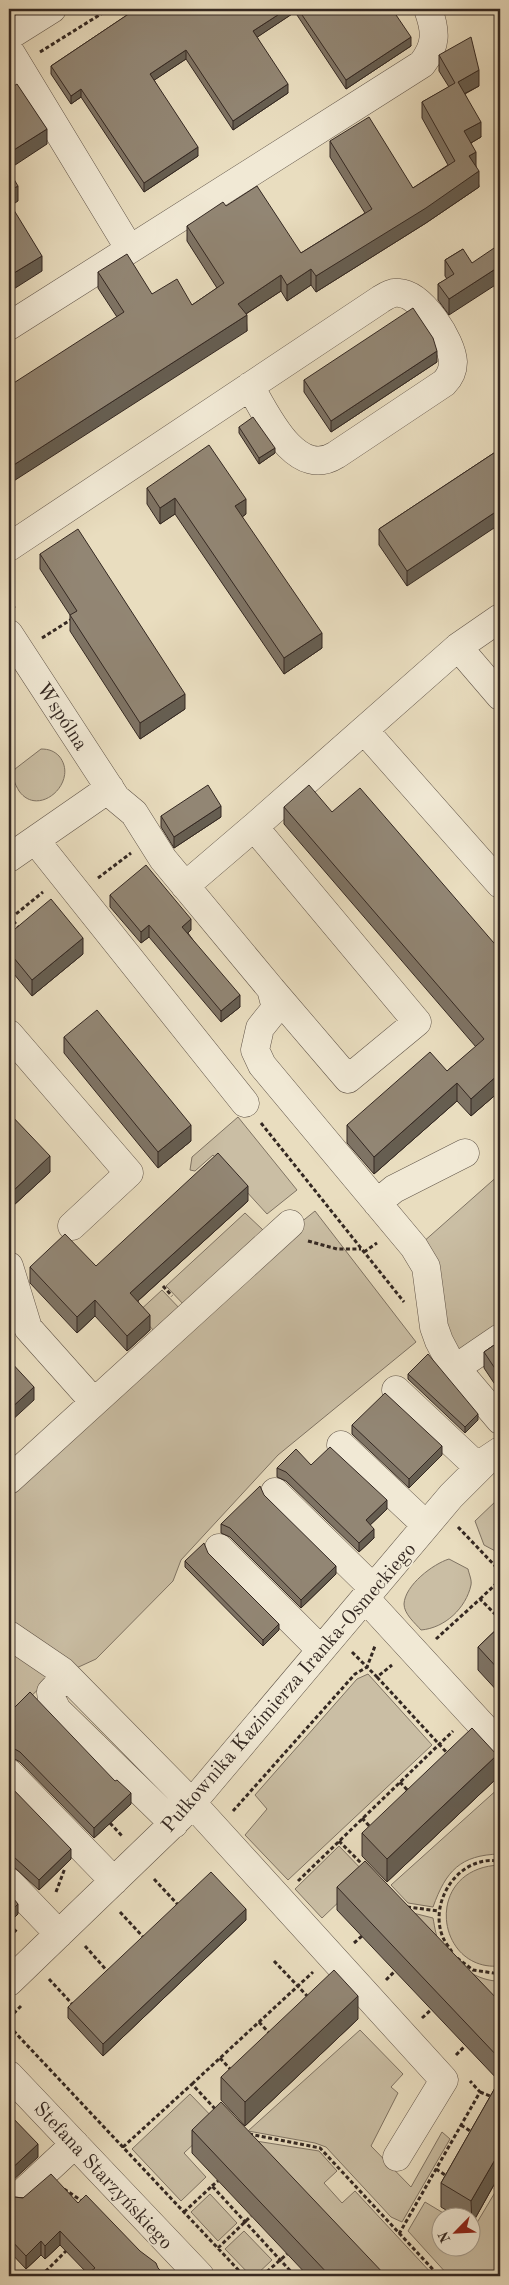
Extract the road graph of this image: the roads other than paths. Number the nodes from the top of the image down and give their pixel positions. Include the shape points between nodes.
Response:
1 (52, 9) edge
2 (428, 9) edge
3 (9, 36) edge
4 (14, 58) edge
5 (129, 248) junction
6 (9, 326) edge
7 (250, 386) junction
8 (9, 547) edge
9 (500, 618) edge
10 (9, 634) edge
11 (458, 647) junction
12 (500, 696) edge
13 (364, 730) junction
14 (113, 793) junction
15 (254, 827) junction
16 (35, 840) junction
17 (9, 858) edge
18 (500, 884) edge
19 (185, 886) junction
20 (271, 989) junction
21 (9, 1034) edge
22 (245, 1102) road end
23 (464, 1153) dead end
24 (377, 1203) junction
25 (290, 1224) road end
26 (72, 1226) dead end
27 (9, 1266) edge
28 (500, 1338) edge
29 (456, 1368) junction
30 (396, 1390) dead end
31 (94, 1402) junction
32 (500, 1420) edge
33 (341, 1445) dead end
34 (500, 1452) edge
35 (479, 1468) junction
36 (9, 1480) edge
37 (275, 1492) dead end
38 (433, 1517) junction
39 (219, 1548) dead end
40 (369, 1593) junction
41 (9, 1635) edge
42 (322, 1650) junction
43 (66, 1676) junction
44 (500, 1746) edge
45 (9, 1773) edge
46 (192, 1804) junction
47 (174, 1824) junction
48 (114, 1881) junction
49 (9, 1882) edge
50 (59, 1934) junction
51 (9, 1982) edge
52 (9, 2075) edge
53 (75, 2144) junction
54 (397, 2157) dead end
55 (19, 2196) edge
56 (200, 2276) edge

1 - 3 street
2 - 5 street via 434,27 432,51 422,64
4 - 5 street
5 - 6 street
7 - 7 street via 392,293 400,292 427,310 449,345 453,362 451,376 444,383 330,459 320,462 305,458 290,447
7 - 8 street
9 - 11 street
10 - 14 street, Wspólna
11 - 12 street
11 - 13 street
13 - 15 street
13 - 18 street
14 - 16 street
14 - 19 street, Wspólna via 134,813 163,859
15 - 19 street
15 - 20 street, Wspólna via 417,1022 348,1080
16 - 17 street
16 - 22 street
19 - 20 street, Wspólna
20 - 24 street via 276,1008 260,1028 255,1050 262,1065
21 - 26 street via 129,1173
23 - 24 street via 394,1189
24 - 29 street via 414,1247 426,1267 434,1327
25 - 31 street
27 - 31 street via 28,1328
28 - 29 street
29 - 32 street
30 - 35 street
31 - 36 street
33 - 38 street
34 - 35 street, Pułkownika Kazimierza Iranka-Osmeckiego
35 - 38 street, Pułkownika Kazimierza Iranka-Osmeckiego
37 - 40 street
38 - 40 street, Pułkownika Kazimierza Iranka-Osmeckiego
39 - 42 street
40 - 42 street, Pułkownika Kazimierza Iranka-Osmeckiego
40 - 44 street via 412,1649
41 - 43 street
42 - 46 street, Pułkownika Kazimierza Iranka-Osmeckiego
43 - 46 street
43 - 47 street via 51,1692 57,1710
45 - 48 street
46 - 47 street, Pułkownika Kazimierza Iranka-Osmeckiego
46 - 54 street via 444,2080
47 - 48 street, Pułkownika Kazimierza Iranka-Osmeckiego
48 - 50 street, Pułkownika Kazimierza Iranka-Osmeckiego
49 - 50 street
50 - 51 street, Pułkownika Kazimierza Iranka-Osmeckiego
52 - 53 street, Stefana Starzyńskiego
53 - 55 street
53 - 56 street, Stefana Starzyńskiego

